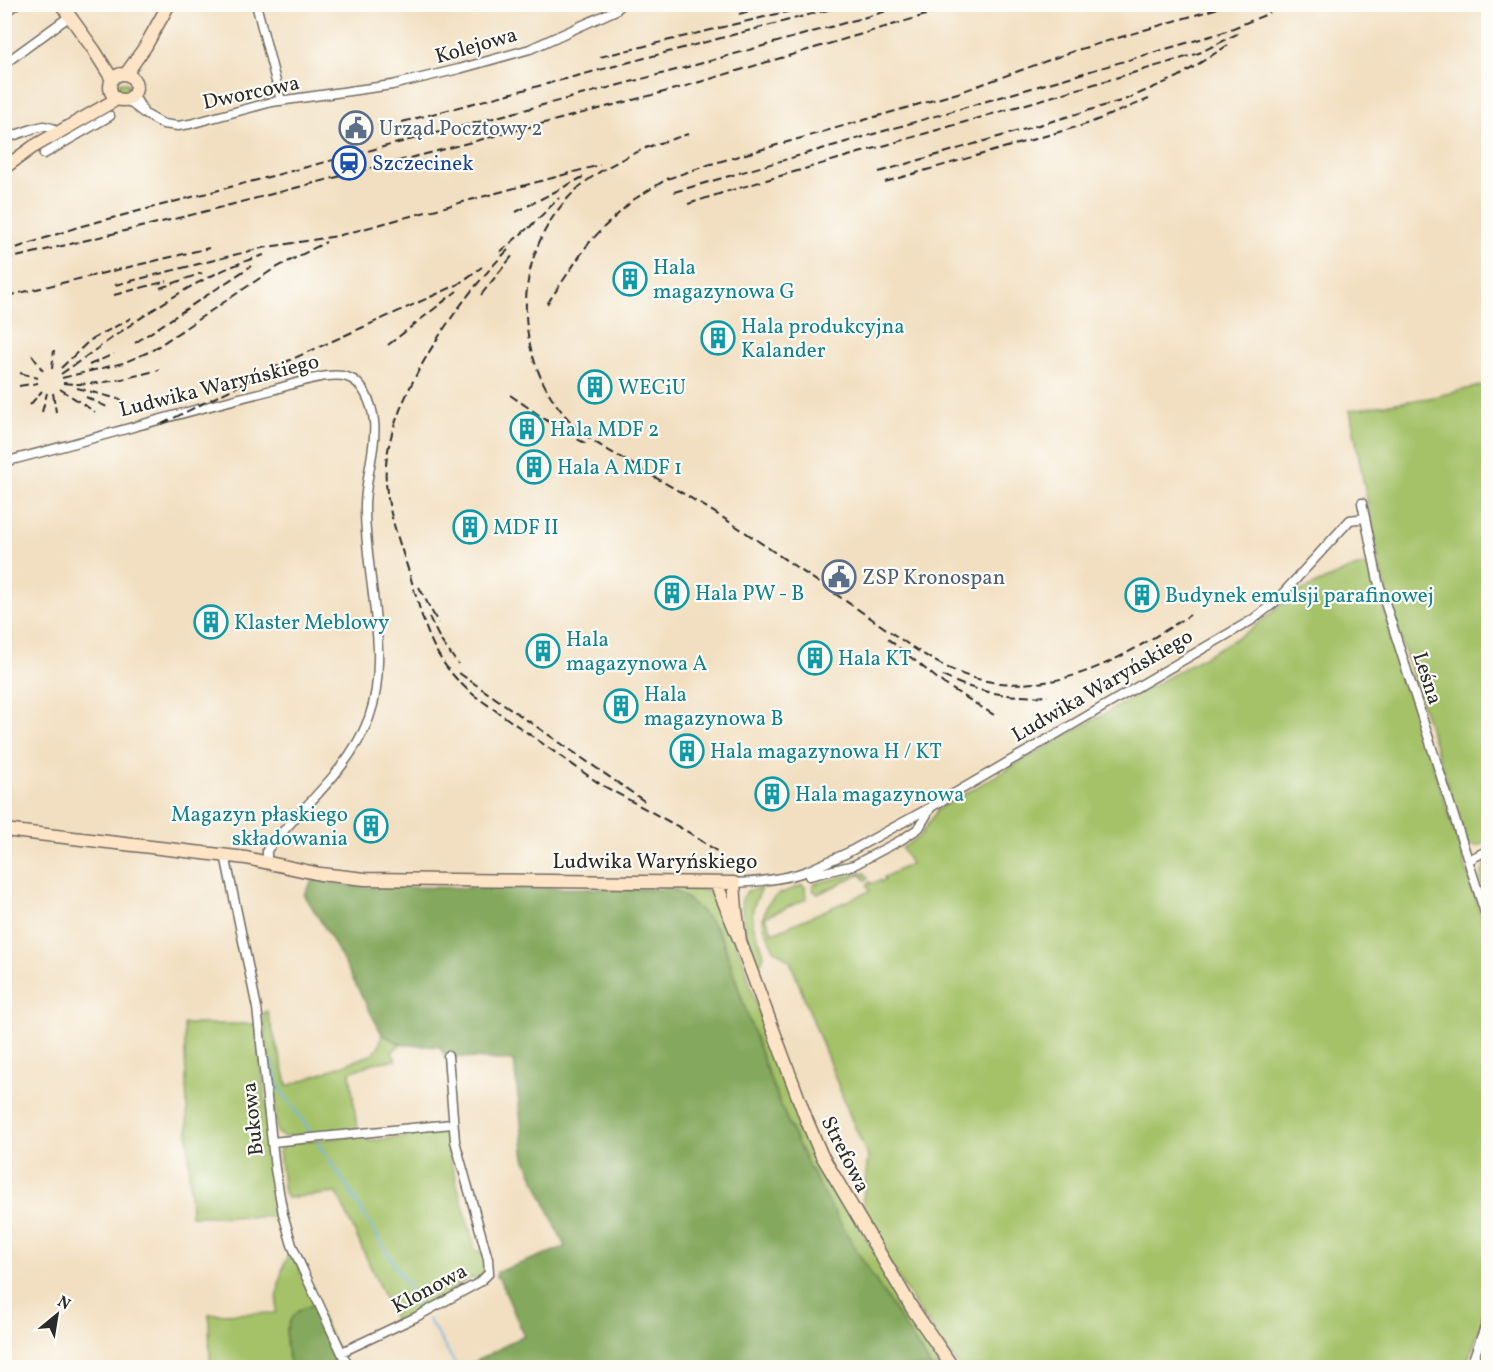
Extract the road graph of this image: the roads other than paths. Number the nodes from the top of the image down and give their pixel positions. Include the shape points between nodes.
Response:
1 (16, 4) edge
2 (62, 4) edge
3 (169, 4) edge
4 (256, 4) edge
5 (622, 4) edge
6 (4, 13) edge
7 (70, 16) junction
8 (4, 64) edge
9 (122, 77) junction
10 (367, 89) joint
11 (122, 97) junction
12 (281, 101) junction
13 (110, 116) dead end
14 (55, 135) junction
15 (4, 139) edge
16 (44, 154) dead end
17 (4, 168) edge
18 (4, 462) edge
19 (1362, 503) dead end
20 (1365, 518) junction
21 (931, 807) junction
22 (4, 830) edge
23 (1488, 850) edge
24 (225, 855) junction
25 (1469, 860) junction
26 (267, 861) junction
27 (805, 874) junction
28 (716, 883) junction
29 (734, 883) junction
30 (1488, 922) edge
31 (740, 941) junction
32 (448, 1056) dead end
33 (452, 1124) junction
34 (272, 1142) junction
35 (1488, 1318) edge
36 (342, 1352) junction
37 (349, 1368) edge
38 (953, 1368) edge
39 (1470, 1368) edge

1 - 6 street
2 - 7 street
3 - 9 street via 145,47
4 - 12 street
5 - 10 street, Kolejowa via 530,49 414,81
7 - 8 street
7 - 9 street via 94,50
9 - 11 street via 110,86
9 - 11 street via 136,87
10 - 12 street, Dworcowa
11 - 12 street, Dworcowa via 164,124 178,126
11 - 14 street
13 - 16 street
14 - 15 street via 52,128 44,126
14 - 17 street
18 - 26 street, Ludwika Waryńskiego via 325,377 349,377 364,392 375,432 365,508 378,659 374,700 353,751 272,843
19 - 20 street, Leśna
20 - 21 street, Ludwika Waryńskiego via 1350,520 1274,603 1252,620
20 - 25 street, Leśna via 1378,581
21 - 27 street, Ludwika Waryńskiego via 857,853
21 - 27 street via 919,828 861,861
22 - 24 street, Ludwika Waryńskiego
23 - 25 street
24 - 26 street, Ludwika Waryńskiego
24 - 34 street, Bukowa via 256,999
25 - 30 street, Leśna
26 - 28 street, Ludwika Waryńskiego via 320,874 365,879
27 - 29 street, Ludwika Waryńskiego
28 - 29 street, Ludwika Waryńskiego
28 - 31 street, Strefowa
29 - 31 street, Strefowa
31 - 38 street, Strefowa via 821,1154 912,1308
32 - 33 street, Klonowa
33 - 34 street
33 - 36 street, Klonowa via 489,1273 480,1282 416,1317
34 - 36 street, Bukowa via 280,1199 292,1245
35 - 39 street
36 - 37 street, Bukowa

